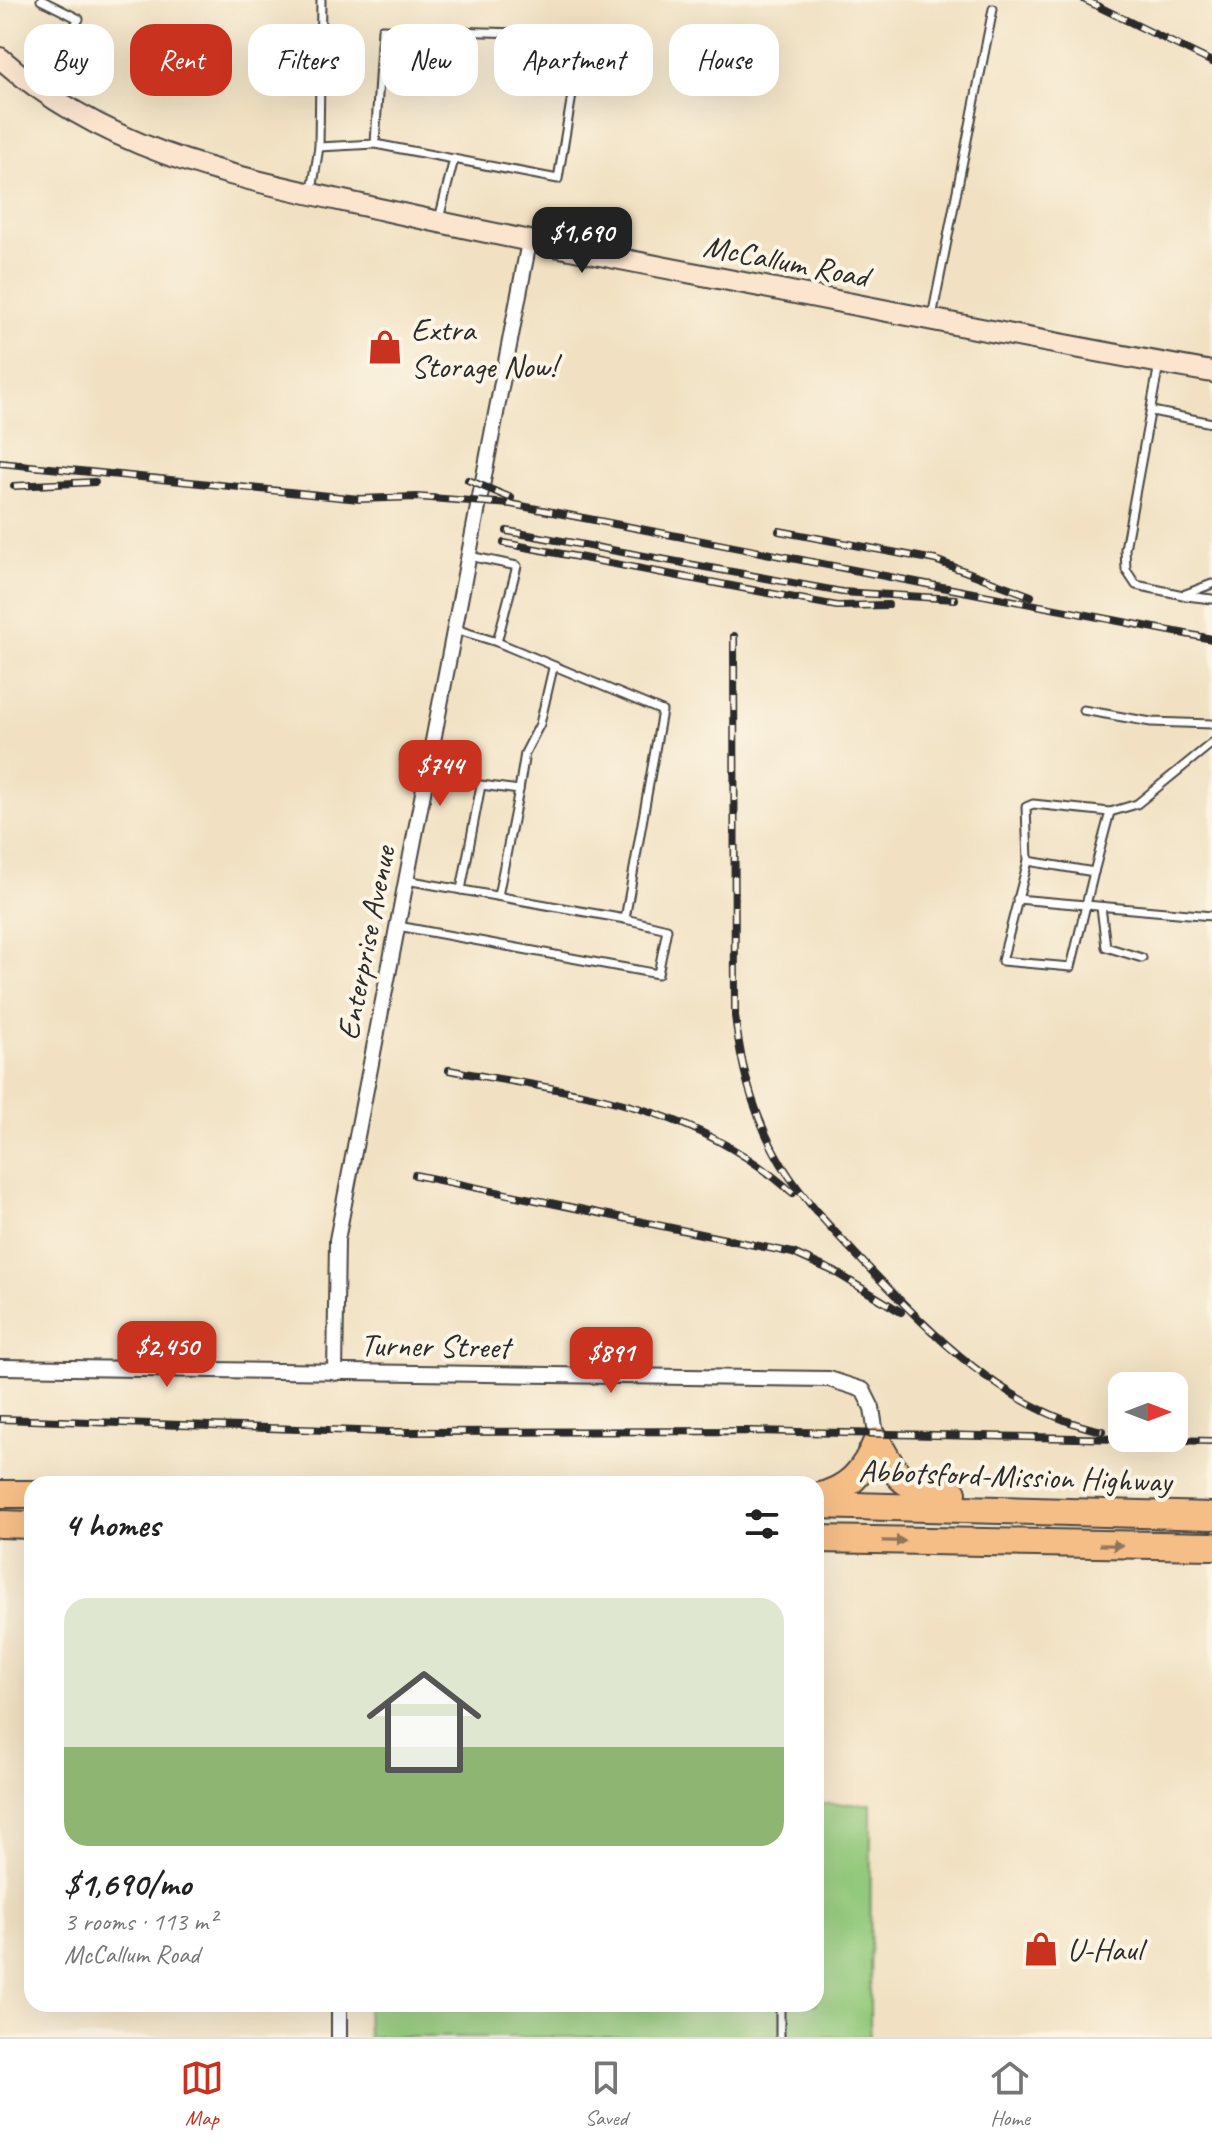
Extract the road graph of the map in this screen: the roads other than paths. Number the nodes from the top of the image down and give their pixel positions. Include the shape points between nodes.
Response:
1 (41, 0) edge
2 (321, 0) edge
3 (993, 9) dead end
4 (76, 24) edge
5 (0, 58) edge
6 (24, 79) edge
7 (48, 96) edge
8 (375, 144) junction
9 (319, 147) junction
10 (454, 159) junction
11 (312, 193) junction
12 (438, 222) junction
13 (529, 242) junction
14 (931, 319) junction
15 (1160, 363) junction
16 (1212, 372) edge
17 (1152, 411) junction
18 (1212, 423) edge
19 (467, 556) junction
20 (1212, 584) edge
21 (1183, 595) junction
22 (1212, 599) edge
23 (455, 629) junction
24 (497, 642) junction
25 (553, 668) junction
26 (1083, 710) dead end
27 (1212, 724) edge
28 (1212, 743) edge
29 (519, 790) junction
30 (1110, 812) junction
31 (1028, 861) junction
32 (1094, 872) junction
33 (406, 880) junction
34 (461, 890) junction
35 (498, 896) junction
36 (1017, 899) junction
37 (1085, 905) junction
38 (1101, 907) junction
39 (1212, 916) edge
40 (625, 919) junction
41 (398, 926) junction
42 (1142, 958) dead end
43 (0, 1367) edge
44 (335, 1373) junction
45 (877, 1441) junction
46 (0, 1494) edge
47 (24, 1494) edge
48 (824, 1495) edge
49 (1212, 1502) edge
50 (824, 1505) edge
51 (1212, 1516) edge
52 (0, 1524) edge
53 (24, 1525) edge
54 (824, 1539) edge
55 (1212, 1546) edge
56 (339, 2012) edge
57 (780, 2012) edge
58 (339, 2037) edge
59 (780, 2037) edge

1 - 4 lane via 79,19
2 - 9 lane
3 - 14 lane
5 - 6 main road, McCallum Road
7 - 11 main road, McCallum Road via 158,154
8 - 9 lane
8 - 10 lane
8 - 10 lane via 382,29 582,35 558,179
9 - 11 lane
10 - 12 lane
11 - 12 main road, McCallum Road
12 - 13 main road, McCallum Road
13 - 14 main road, McCallum Road
13 - 19 street, Enterprise Avenue
14 - 15 main road, McCallum Road
15 - 16 main road, McCallum Road
15 - 17 lane
17 - 18 lane
17 - 21 lane via 1125,549 1126,570 1136,585
19 - 23 street, Enterprise Avenue
19 - 24 lane via 517,566
20 - 21 lane
21 - 22 lane
23 - 24 lane
23 - 33 street, Enterprise Avenue
24 - 25 lane
25 - 29 lane via 540,724 525,753
25 - 40 lane via 662,711
26 - 27 lane via 1151,722
28 - 30 lane via 1137,804
29 - 34 lane via 481,785
29 - 35 lane
30 - 31 lane via 1026,807
30 - 32 lane
31 - 32 lane
31 - 36 lane
32 - 37 lane
33 - 34 lane
33 - 41 street, Enterprise Avenue
34 - 35 lane
35 - 40 lane
36 - 37 lane
36 - 37 lane via 1002,961 1071,967
37 - 38 lane
38 - 39 lane
38 - 42 lane via 1106,947
40 - 41 lane via 667,929 658,974
41 - 44 street, Enterprise Avenue via 337,1240
43 - 44 street, Turner Street
44 - 45 street, Turner Street via 829,1379 863,1390
45 - 48 highway via 856,1479
45 - 49 highway via 905,1485 920,1491
46 - 47 highway
50 - 51 highway, Abbotsford-Mission Highway
52 - 53 highway
54 -> 55 highway, Abbotsford-Mission Highway
56 - 58 street
57 - 59 lane

